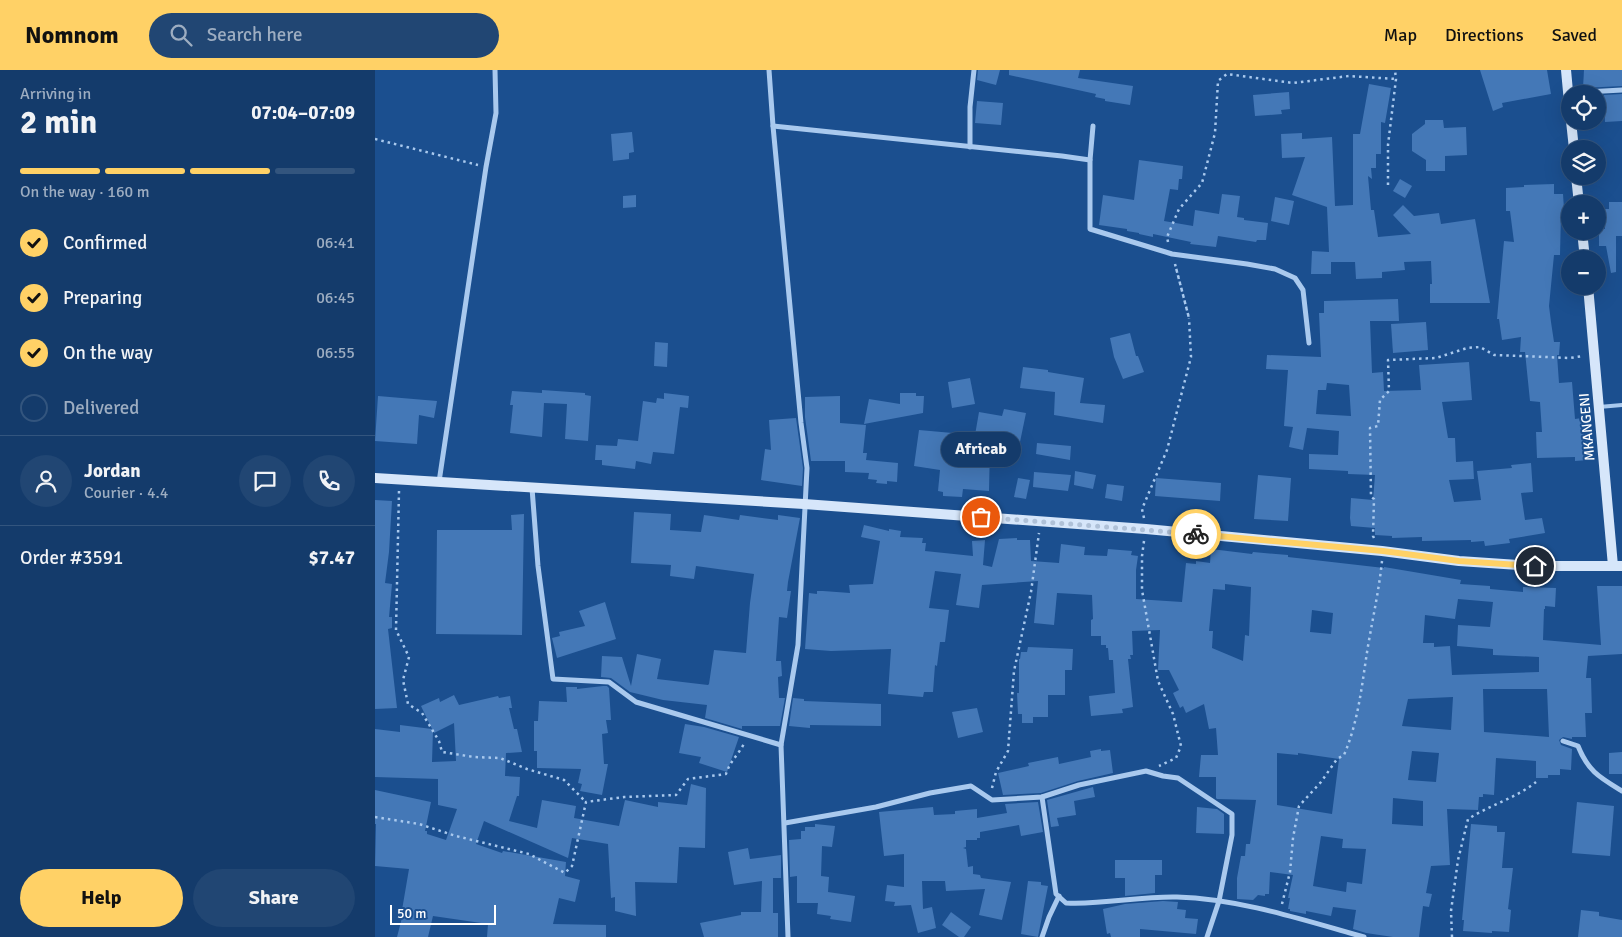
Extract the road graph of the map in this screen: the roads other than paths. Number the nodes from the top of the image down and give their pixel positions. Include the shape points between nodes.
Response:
1 (495, 70) edge
2 (769, 70) edge
3 (974, 70) edge
4 (1566, 70) edge
5 (1567, 85) edge
6 (1622, 90) edge
7 (1606, 91) edge
8 (773, 126) junction
9 (1093, 126) dead end
10 (970, 147) junction
11 (1089, 160) junction
12 (1589, 295) edge
13 (1309, 343) dead end
14 (1622, 406) edge
15 (1599, 407) junction
16 (375, 478) edge
17 (439, 482) junction
18 (532, 488) junction
19 (804, 504) junction
20 (1617, 566) edge
21 (1563, 741) dead end
22 (781, 745) junction
23 (1622, 791) edge
24 (1042, 796) junction
25 (785, 823) junction
26 (1059, 896) junction
27 (1219, 901) junction
28 (788, 937) edge
29 (1042, 937) edge
30 (1207, 937) edge
31 (1364, 937) edge

1 - 17 street via 496,113
2 - 8 street
3 - 10 street
4 - 5 main road
6 - 7 street
8 - 10 street
8 - 19 street via 806,449
9 - 11 street
10 - 11 street
11 - 13 street via 1090,229 1172,254 1275,269 1295,278 1303,290
12 - 15 main road, MKANGENI
14 - 15 lane
15 - 20 main road, MKANGENI
16 - 17 main road
17 - 18 main road
18 - 19 main road
18 - 22 street via 553,678 609,682 636,702
19 - 20 main road via 1146,529 1459,561 1535,566
19 - 22 street via 798,645
21 - 23 street via 1578,746 1596,775
22 - 25 street
24 - 25 street via 992,800 971,786
24 - 26 street via 1054,882
24 - 27 street via 1147,771 1178,778 1232,814 1232,834
25 - 28 street
26 - 27 street via 1066,903 1087,904 1176,897
26 - 29 street
27 - 30 street
27 - 31 street via 1280,913

